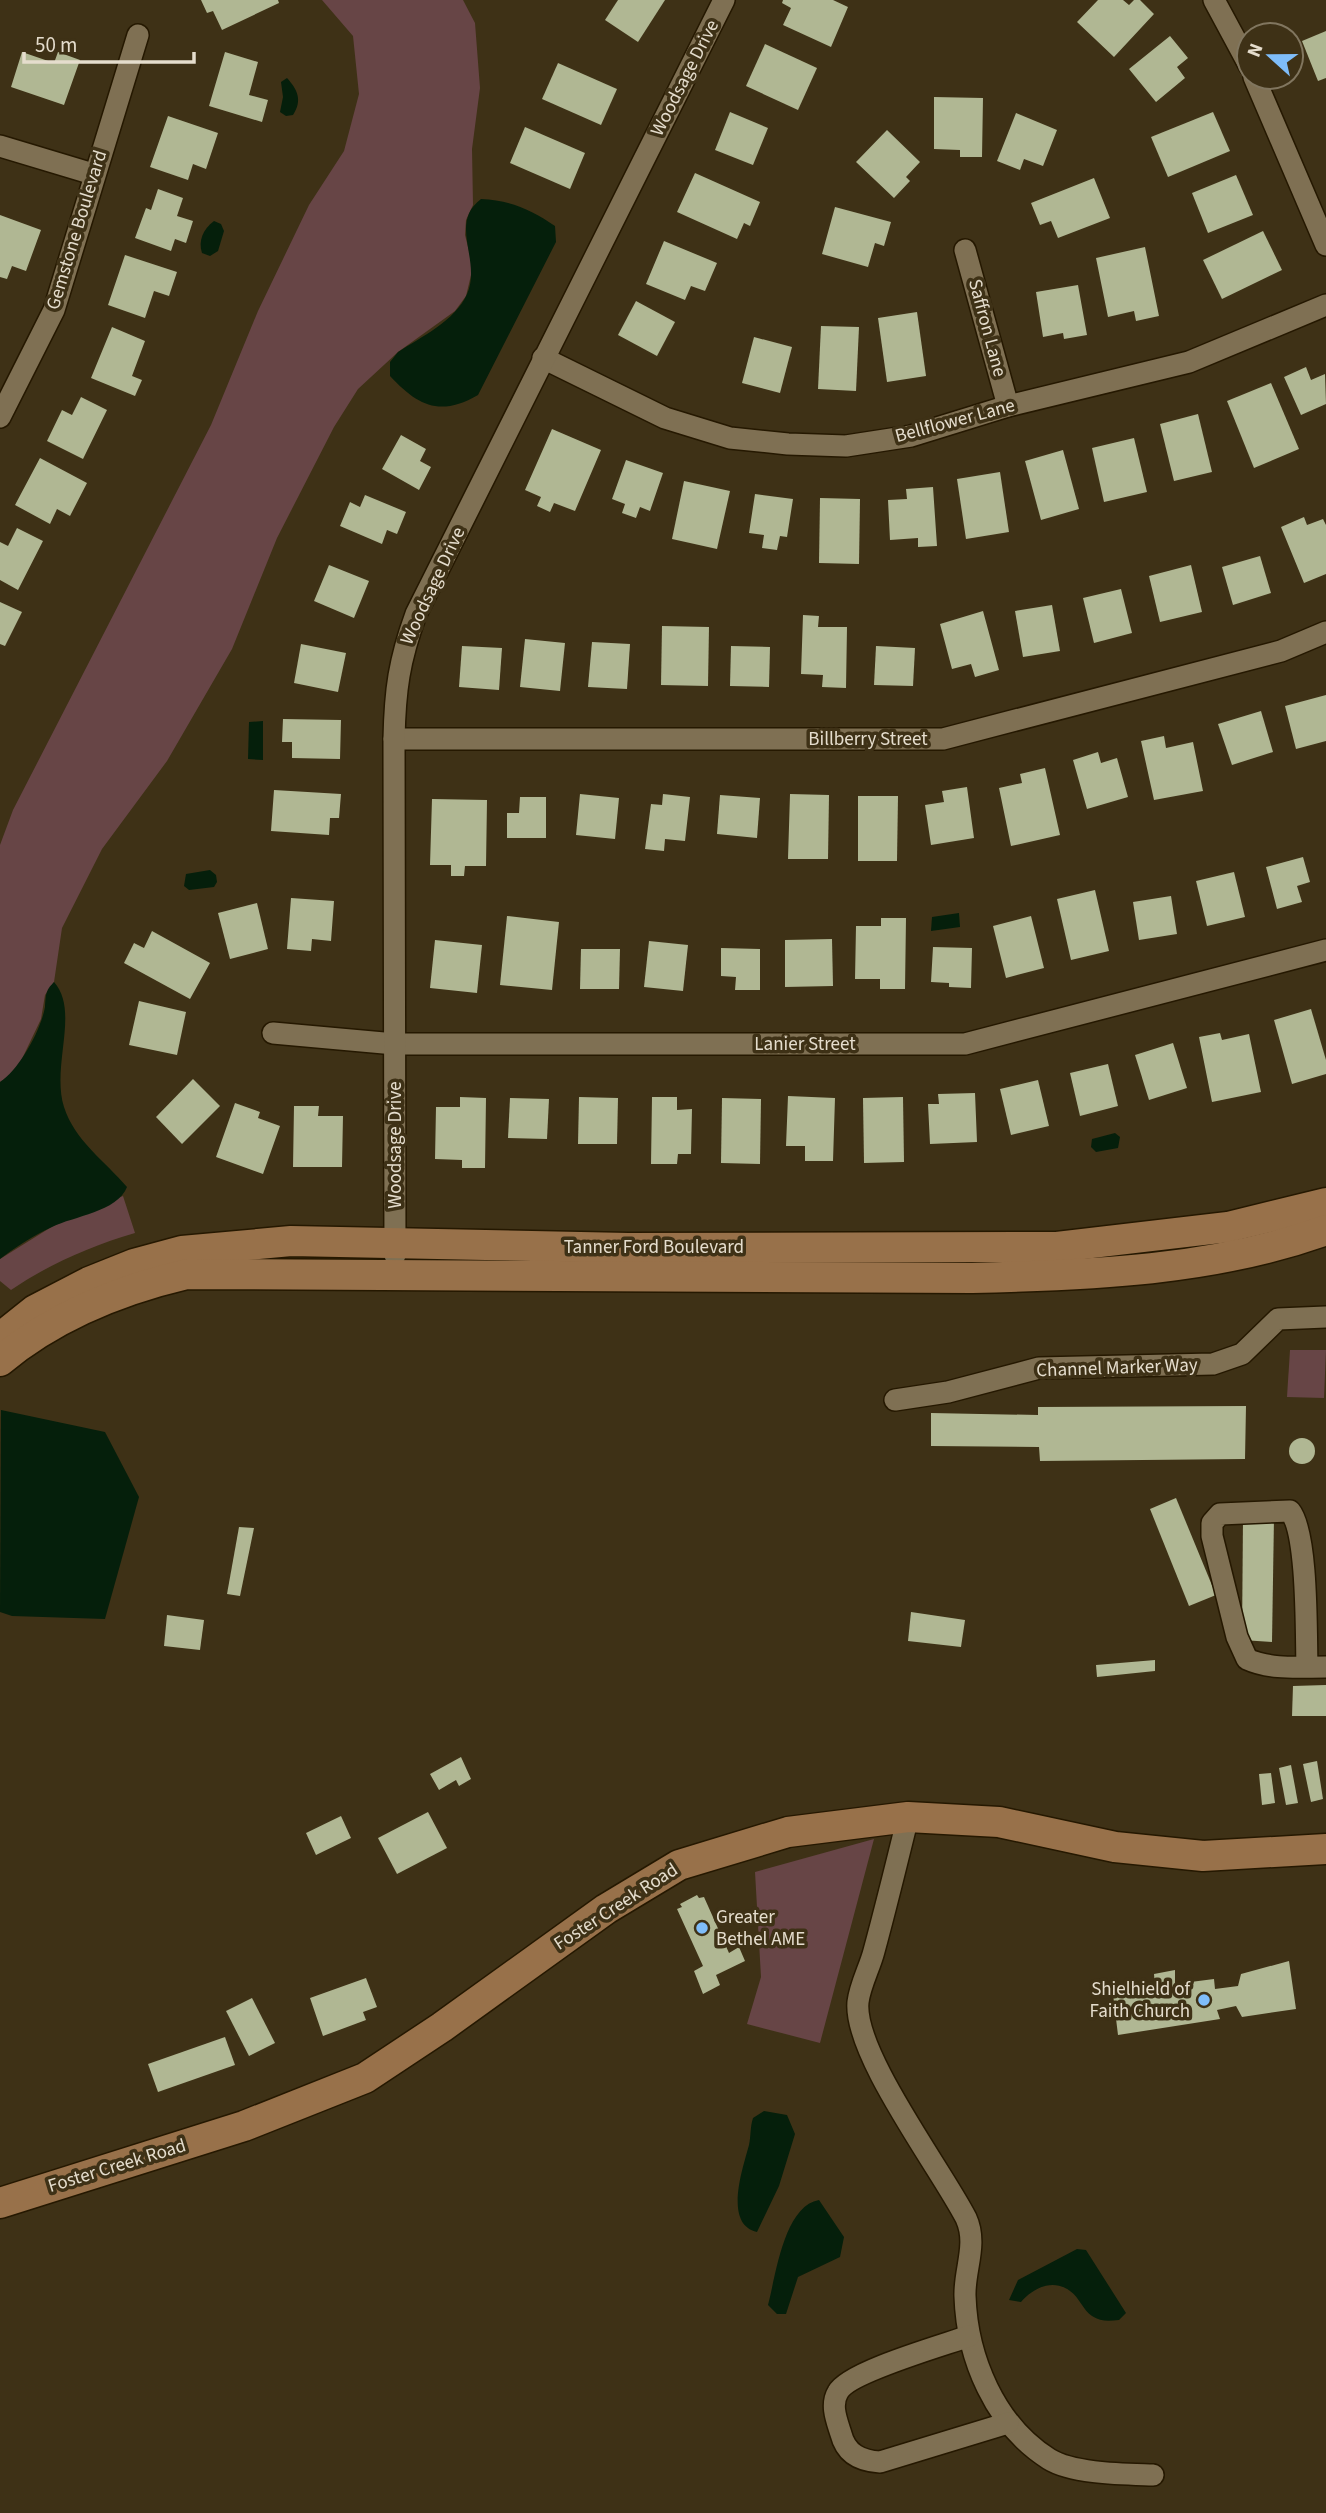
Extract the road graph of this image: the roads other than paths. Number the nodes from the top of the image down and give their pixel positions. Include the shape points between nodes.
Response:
1 (724, 0) edge
2 (1214, 0) edge
3 (138, 36) dead end
4 (1235, 39) edge
5 (1260, 91) edge
6 (0, 146) edge
7 (93, 174) junction
8 (1326, 245) edge
9 (965, 250) dead end
10 (1326, 305) edge
11 (543, 358) junction
12 (1008, 406) junction
13 (0, 417) edge
14 (1326, 632) edge
15 (394, 739) junction
16 (1326, 950) edge
17 (273, 1033) dead end
18 (394, 1044) junction
19 (1326, 1203) edge
20 (1326, 1230) edge
21 (395, 1243) junction
22 (394, 1275) junction
23 (1326, 1317) edge
24 (0, 1338) edge
25 (0, 1361) edge
26 (895, 1400) dead end
27 (1317, 1667) edge
28 (908, 1818) junction
29 (1326, 1849) edge
30 (0, 2203) edge
31 (969, 2336) junction
32 (1008, 2423) junction
33 (1153, 2475) dead end

1 - 11 street, Woodsage Drive
2 - 4 street
3 - 7 street, Gemstone Boulevard
5 - 8 street
6 - 7 street
7 - 13 street, Gemstone Boulevard via 54,310
9 - 12 street, Saffron Lane
10 - 12 street, Bellflower Lane via 1189,362
11 - 12 street, Bellflower Lane via 665,418 730,438 788,444 846,446 911,436
11 - 15 street, Woodsage Drive via 416,614 396,684
14 - 15 street, Billberry Street via 1281,651 943,739
15 - 18 street, Woodsage Drive
16 - 18 street, Lanier Street via 965,1044
17 - 18 street, Lanier Street
18 - 21 street, Woodsage Drive
19 - 21 street, Tanner Ford Boulevard via 1228,1227 1056,1247 628,1248
20 - 22 street, Tanner Ford Boulevard via 1286,1245 1181,1265 1085,1275
21 - 22 street, Woodsage Drive
21 - 24 street, Tanner Ford Boulevard via 291,1241 182,1251 89,1282 35,1310
22 - 25 street, Tanner Ford Boulevard via 187,1274 91,1304
23 - 26 street, Channel Marker Way via 1278,1319 1242,1354 1213,1364 1039,1368 948,1392
27 - 27 street via 1263,1667 1247,1659 1237,1637 1212,1536 1212,1523 1220,1514 1290,1511 1296,1519
28 - 29 street, Foster Creek Road via 999,1822 1115,1847 1203,1856
28 - 30 street, Foster Creek Road via 789,1832 679,1865 606,1909 365,2077 244,2126
28 - 31 street via 858,2002 863,2035 967,2221 972,2255 964,2294
31 - 32 street via 980,2375
31 - 32 street via 844,2384 836,2394 834,2409 843,2442 853,2455 880,2462
32 - 33 street via 1051,2460 1105,2474

